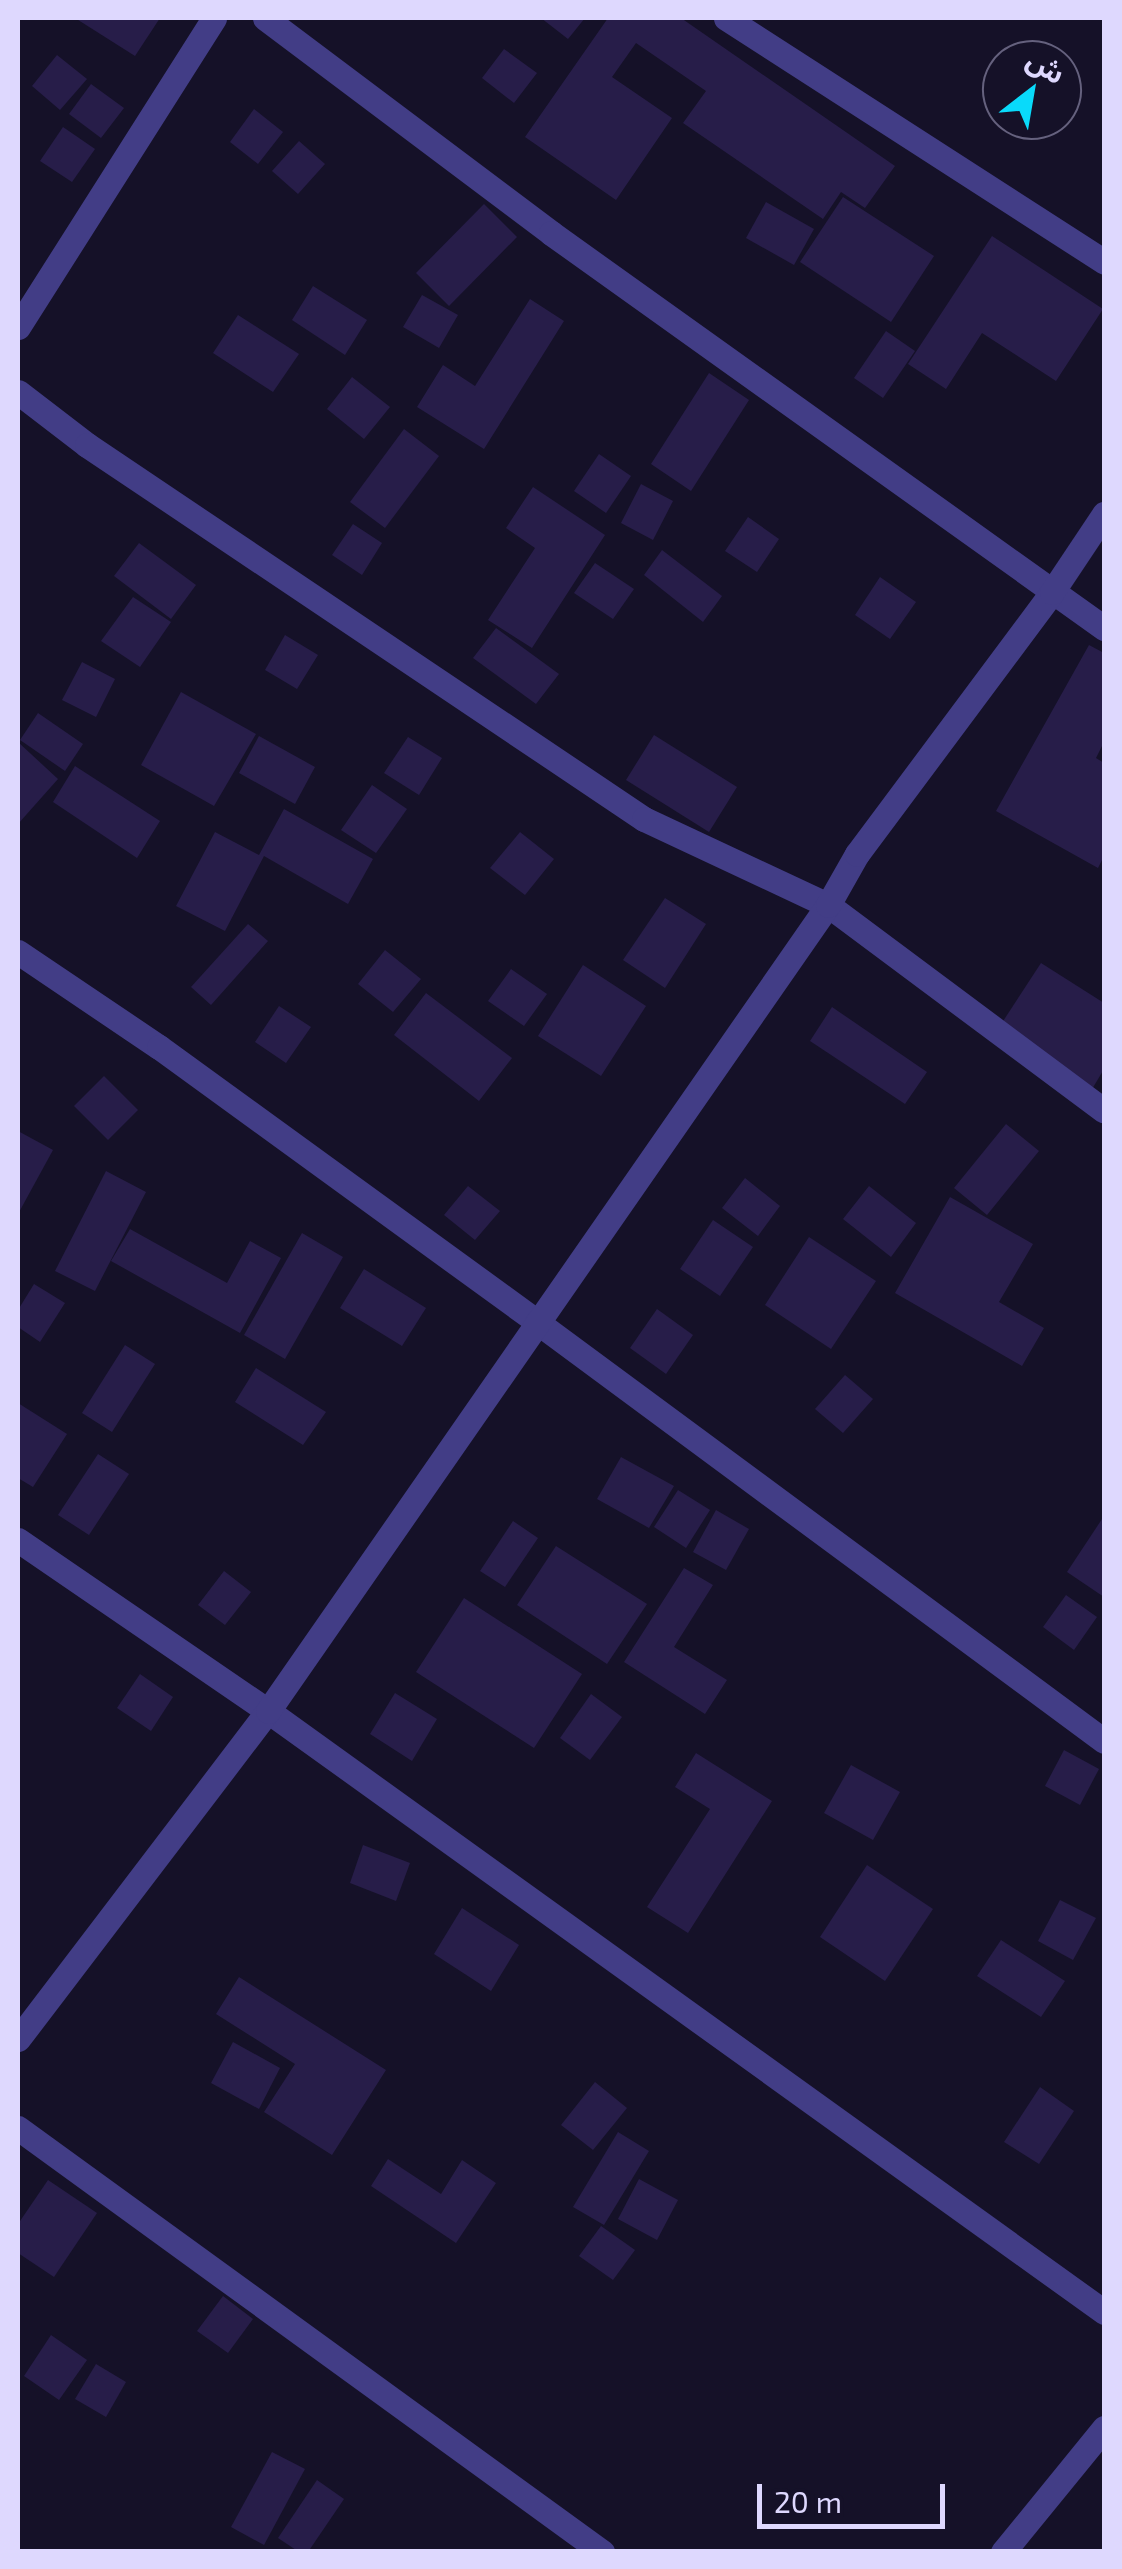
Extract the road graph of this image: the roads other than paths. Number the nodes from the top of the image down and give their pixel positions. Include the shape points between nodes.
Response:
1 (214, 18) edge
2 (265, 18) edge
3 (726, 18) edge
4 (1104, 262) edge
5 (18, 326) edge
6 (18, 392) edge
7 (1104, 514) edge
8 (1052, 592) junction
9 (1104, 628) edge
10 (828, 904) junction
11 (18, 952) edge
12 (1104, 1111) edge
13 (537, 1322) junction
14 (18, 1540) edge
15 (268, 1710) junction
16 (1104, 1741) edge
17 (18, 2039) edge
18 (18, 2128) edge
19 (1104, 2312) edge
20 (1104, 2428) edge
21 (602, 2552) edge
22 (1004, 2552) edge

1 - 5 street
2 - 8 street via 550,233
3 - 4 street
6 - 10 street via 644,820
7 - 8 street
8 - 9 street
8 - 10 street via 857,854
10 - 12 street
10 - 13 street
11 - 13 street
13 - 15 street
13 - 16 street
14 - 15 street
15 - 17 street
15 - 19 street
18 - 21 street
20 - 22 street

